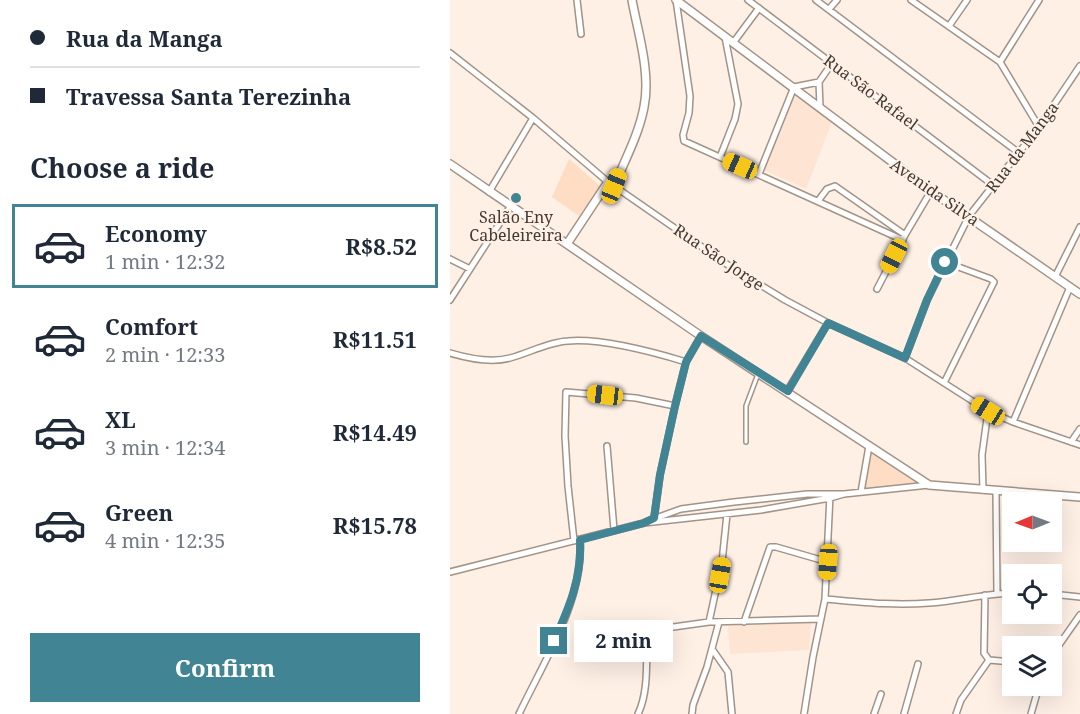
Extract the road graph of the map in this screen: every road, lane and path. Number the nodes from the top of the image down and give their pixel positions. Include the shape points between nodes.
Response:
1 (577, 0) edge
2 (632, 0) edge
3 (676, 0) edge
4 (748, 0) edge
5 (816, 0) edge
6 (837, 0) edge
7 (911, 0) edge
8 (967, 0) edge
9 (1039, 0) edge
10 (759, 8) junction
11 (828, 9) junction
12 (949, 26) junction
13 (581, 34) dead end
14 (725, 37) junction
15 (733, 43) junction
16 (450, 53) edge
17 (1000, 62) junction
18 (832, 63) junction
19 (1080, 66) edge
20 (819, 82) junction
21 (794, 87) junction
22 (820, 107) junction
23 (533, 118) junction
24 (1039, 127) junction
25 (1019, 153) junction
26 (720, 157) junction
27 (450, 164) edge
28 (759, 174) junction
29 (611, 184) junction
30 (993, 185) junction
31 (931, 191) junction
32 (489, 192) junction
33 (818, 201) junction
34 (510, 207) junction
35 (969, 216) junction
36 (1080, 227) edge
37 (904, 238) junction
38 (567, 244) junction
39 (450, 259) edge
40 (945, 262) junction
41 (470, 269) junction
42 (1055, 276) junction
43 (1070, 287) junction
44 (877, 289) dead end
45 (1080, 294) edge
46 (450, 300) edge
47 (828, 323) junction
48 (701, 336) junction
49 (452, 353) edge
50 (905, 358) junction
51 (450, 361) edge
52 (686, 362) junction
53 (759, 373) junction
54 (944, 382) junction
55 (788, 391) junction
56 (675, 406) junction
57 (988, 411) junction
58 (1013, 422) junction
59 (1080, 429) edge
60 (746, 442) dead end
61 (1071, 442) junction
62 (1080, 445) edge
63 (607, 446) dead end
64 (869, 446) junction
65 (929, 485) junction
66 (984, 490) junction
67 (996, 491) junction
68 (861, 492) junction
69 (830, 496) junction
70 (1080, 496) edge
71 (727, 514) junction
72 (654, 520) junction
73 (614, 530) junction
74 (577, 541) junction
75 (828, 562) junction
76 (450, 573) edge
77 (997, 594) junction
78 (1002, 594) edge
79 (985, 595) junction
80 (1062, 595) edge
81 (1080, 597) edge
82 (825, 599) junction
83 (1080, 615) edge
84 (821, 619) junction
85 (709, 622) junction
86 (719, 622) junction
87 (744, 622) junction
88 (1062, 641) edge
89 (712, 649) junction
90 (989, 660) junction
91 (1002, 661) edge
92 (918, 664) dead end
93 (881, 694) dead end
94 (1036, 696) edge
95 (519, 714) edge
96 (638, 714) edge
97 (692, 714) edge
98 (732, 714) edge
99 (804, 714) edge
100 (874, 714) edge
101 (904, 714) edge
102 (956, 714) edge
103 (1031, 714) edge

1 - 13 street
2 - 29 street via 643,58 645,96 640,124
3 - 14 street, Avenida Silva
3 - 26 street via 690,96 684,141
4 - 10 street, Rua São Rafael
5 - 11 street
6 - 11 street
7 - 12 street
8 - 12 street
9 - 17 street
10 - 15 street
10 - 18 street, Rua São Rafael
11 - 25 street
12 - 17 street
14 - 15 street, Avenida Silva
14 - 26 street via 738,104
15 - 21 street, Avenida Silva
16 - 23 street, Rua São Jorge
17 - 24 street
18 - 20 street
18 - 30 street, Rua São Rafael
19 - 24 street, Rua da Manga
20 - 21 street
20 - 22 street
21 - 22 street, Avenida Silva
21 - 28 street
22 - 31 street, Avenida Silva
23 - 29 street, Rua São Jorge
23 - 32 street
24 - 25 street, Rua da Manga
25 - 30 street, Rua da Manga
26 - 28 street
27 - 32 street
28 - 33 street
29 - 38 street
29 - 47 street, Rua São Jorge via 757,285
30 - 35 street, Rua da Manga
31 - 35 street, Avenida Silva
31 - 37 street
32 - 34 street
33 - 37 street
33 - 37 street via 827,189 835,186
34 - 38 street
34 - 41 street
35 - 40 street, Rua da Manga
35 - 42 street, Avenida Silva
36 - 42 street
37 - 44 street
38 - 48 street
39 - 41 street
40 - 50 street, Rua da Manga
40 - 54 street via 994,282
41 - 46 street
42 - 43 street, Avenida Silva
43 - 45 street, Avenida Silva
43 - 58 street
47 - 50 street, Rua São Jorge
47 - 55 street
48 - 52 street
48 - 53 street
49 - 51 street
49 - 52 street via 500,360 578,340
50 - 54 street, Rua São Jorge
52 - 56 street
53 - 55 street
53 - 60 lane via 746,406
54 - 57 street, Rua São Jorge
55 - 64 street
56 - 72 street
56 - 74 street via 636,398 565,393 568,486
57 - 58 street, Rua São Jorge
57 - 66 street via 982,455
58 - 61 street, Rua São Jorge
59 - 61 street
61 - 62 street, Rua São Jorge
63 - 73 street
64 - 65 street
64 - 68 street
65 - 66 street
65 - 68 street
66 - 67 street
67 - 70 street
67 - 77 street
68 - 69 street
69 - 71 street
69 - 72 street via 778,496 702,506
69 - 75 street
71 - 72 street
71 - 85 street
72 - 73 street
73 - 74 street
74 - 76 street
74 - 95 street via 580,564 576,587
75 - 82 street
75 - 87 street via 770,547
77 - 78 street
77 - 79 street
79 - 82 street via 929,603
79 - 90 street via 984,653
80 - 81 street
82 - 84 street
83 - 88 street
84 - 87 street
84 - 99 street
85 - 86 street
85 - 96 street via 649,632 643,701
86 - 87 street
86 - 89 street
89 - 97 street
89 - 98 street via 728,672
90 - 91 street
90 - 102 street via 961,700
92 - 101 street
93 - 100 street
94 - 103 street

